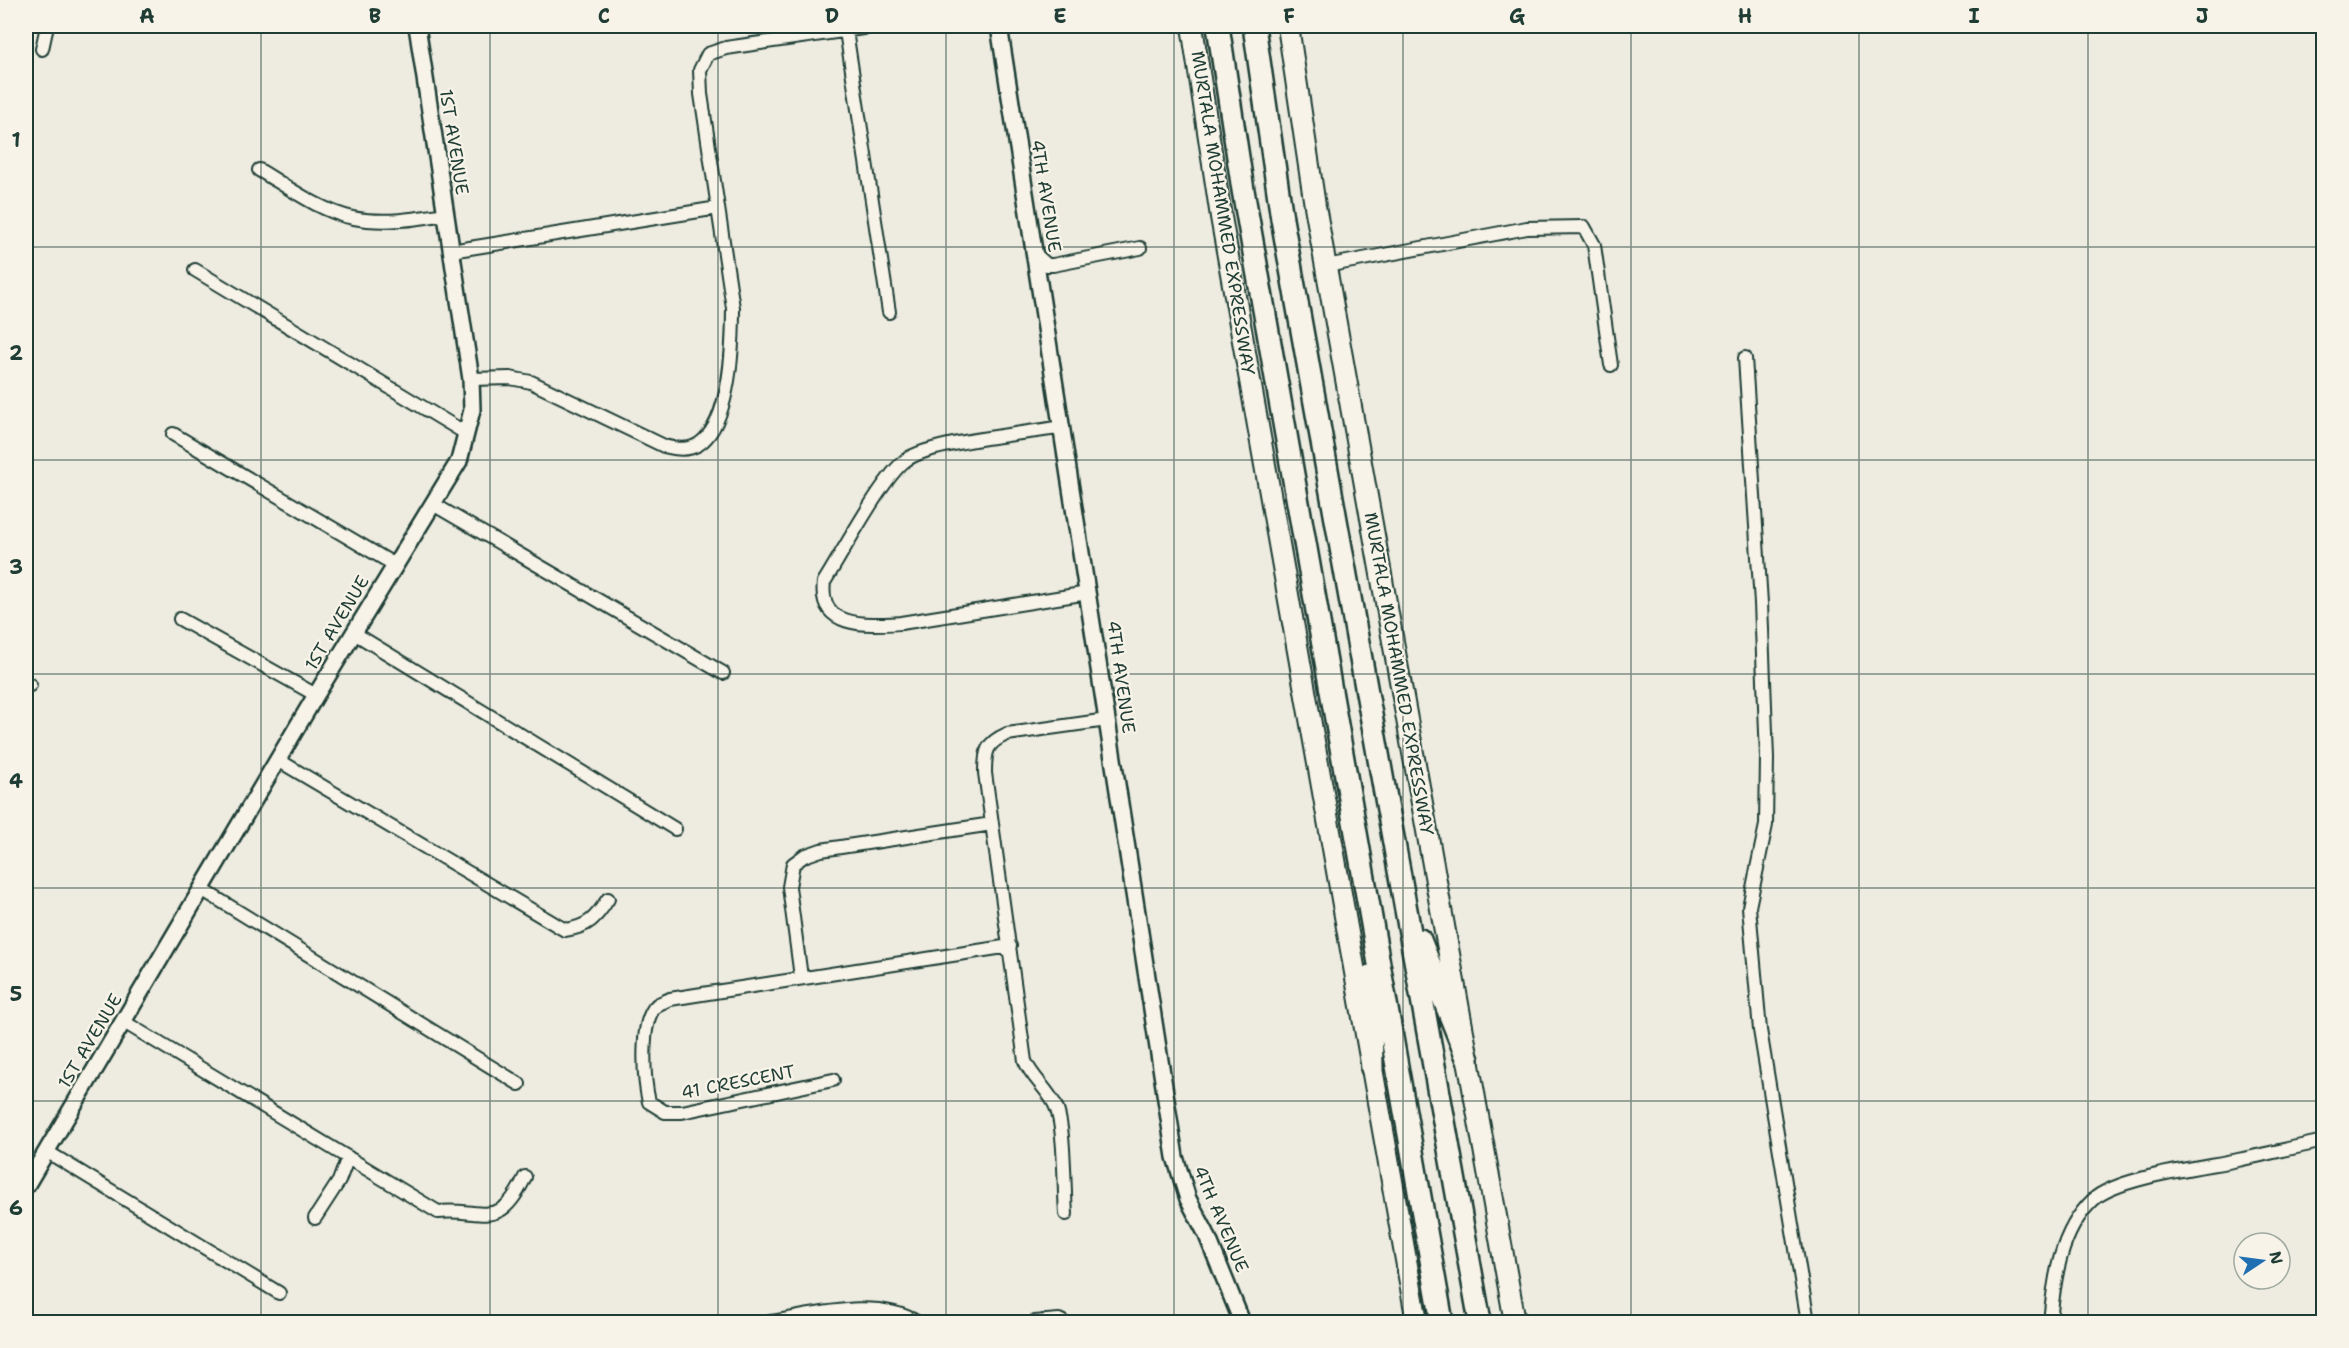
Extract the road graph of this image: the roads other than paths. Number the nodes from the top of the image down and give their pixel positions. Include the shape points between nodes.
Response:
1 (47, 26) edge
2 (417, 26) edge
3 (877, 26) edge
4 (999, 26) edge
5 (1192, 26) edge
6 (1218, 26) edge
7 (1254, 26) edge
8 (1288, 26) edge
9 (846, 30) junction
10 (42, 49) dead end
11 (259, 170) dead end
12 (718, 208) junction
13 (445, 214) junction
14 (1140, 248) dead end
15 (451, 251) junction
16 (1036, 255) junction
17 (1326, 266) junction
18 (195, 270) dead end
19 (889, 312) dead end
20 (1745, 358) dead end
21 (1611, 365) dead end
22 (471, 379) junction
23 (1063, 427) junction
24 (467, 434) junction
25 (173, 435) dead end
26 (434, 504) junction
27 (395, 565) junction
28 (1088, 593) junction
29 (180, 619) dead end
30 (354, 633) junction
31 (723, 673) dead end
32 (316, 695) junction
33 (1107, 720) junction
34 (278, 760) junction
35 (992, 824) junction
36 (675, 829) dead end
37 (203, 891) junction
38 (1403, 897) junction
39 (608, 899) dead end
40 (1368, 909) junction
41 (1010, 946) junction
42 (801, 977) junction
43 (124, 1022) junction
44 (1467, 1060) junction
45 (1372, 1068) junction
46 (832, 1080) dead end
47 (519, 1084) dead end
48 (2324, 1141) edge
49 (46, 1151) junction
50 (348, 1157) junction
51 (525, 1177) dead end
52 (26, 1186) edge
53 (1066, 1214) dead end
54 (315, 1218) dead end
55 (279, 1293) dead end
56 (770, 1323) edge
57 (918, 1323) edge
58 (1035, 1323) edge
59 (1063, 1323) edge
60 (1242, 1323) edge
61 (1418, 1323) edge
62 (1442, 1323) edge
63 (1480, 1323) edge
64 (1515, 1323) edge
65 (1808, 1323) edge
66 (2050, 1323) edge

1 - 10 street
2 - 13 street, 1ST AVENUE
3 - 9 street
4 - 16 street, 4TH AVENUE
5 - 45 highway, MURTALA MOHAMMED EXPRESSWAY via 1221,217
6 - 40 highway, MURTALA MOHAMMED EXPRESSWAY
7 - 38 highway, MURTALA MOHAMMED EXPRESSWAY via 1282,219
8 - 17 highway, MURTALA MOHAMMED EXPRESSWAY
9 - 12 street via 708,54 700,70 701,94
9 - 19 street
11 - 13 street via 328,209 352,218 382,221
12 - 15 street
12 - 22 street via 733,308 733,343 729,380 718,414 700,443 679,450 664,446 531,382
13 - 15 street, 1ST AVENUE
14 - 16 street via 1047,266
15 - 22 street, 1ST AVENUE
16 - 23 street, 4TH AVENUE
17 - 21 street via 1527,228 1584,227 1594,245
17 - 44 highway, MURTALA MOHAMMED EXPRESSWAY
18 - 24 street
20 - 65 street via 1767,758 1766,825 1749,907 1760,1030
22 - 24 street, 1ST AVENUE via 472,410
23 - 28 street, 4TH AVENUE
23 - 28 street via 932,449 906,460 889,478 824,582 822,596 827,609 838,617 874,624
24 - 26 street, 1ST AVENUE via 459,461
25 - 27 street
26 - 27 street, 1ST AVENUE
26 - 31 street
27 - 30 street, 1ST AVENUE
28 - 33 street, 4TH AVENUE
29 - 32 street
30 - 32 street, 1ST AVENUE
30 - 36 street
32 - 34 street, 1ST AVENUE
33 - 35 street via 1007,734 993,740 985,755
33 - 60 street, 4TH AVENUE via 1176,1157 1188,1199
34 - 37 street, 1ST AVENUE
34 - 39 street via 565,930 592,922
35 - 41 street
35 - 42 street via 821,850 793,864 789,887
37 - 43 street, 1ST AVENUE
37 - 47 street
38 - 44 highway
38 - 63 highway, MURTALA MOHAMMED EXPRESSWAY
40 - 45 highway
40 - 62 highway, MURTALA MOHAMMED EXPRESSWAY
41 - 42 street, 41 CRESCENT
41 - 53 street via 1025,1060 1053,1101 1059,1117
42 - 46 street, 41 CRESCENT via 670,999 656,1005 648,1018 645,1053 649,1102 665,1112 682,1112
43 - 49 street, 1ST AVENUE
43 - 50 street
44 - 64 highway, MURTALA MOHAMMED EXPRESSWAY
45 - 61 highway, MURTALA MOHAMMED EXPRESSWAY
48 - 66 street via 2139,1180 2095,1198 2083,1210 2062,1252 2053,1287
49 - 52 street, 1ST AVENUE
49 - 55 street
50 - 51 street via 438,1212 497,1213 517,1195
50 - 54 street via 339,1180
56 - 57 street via 829,1313 887,1310 902,1313
58 - 59 street

